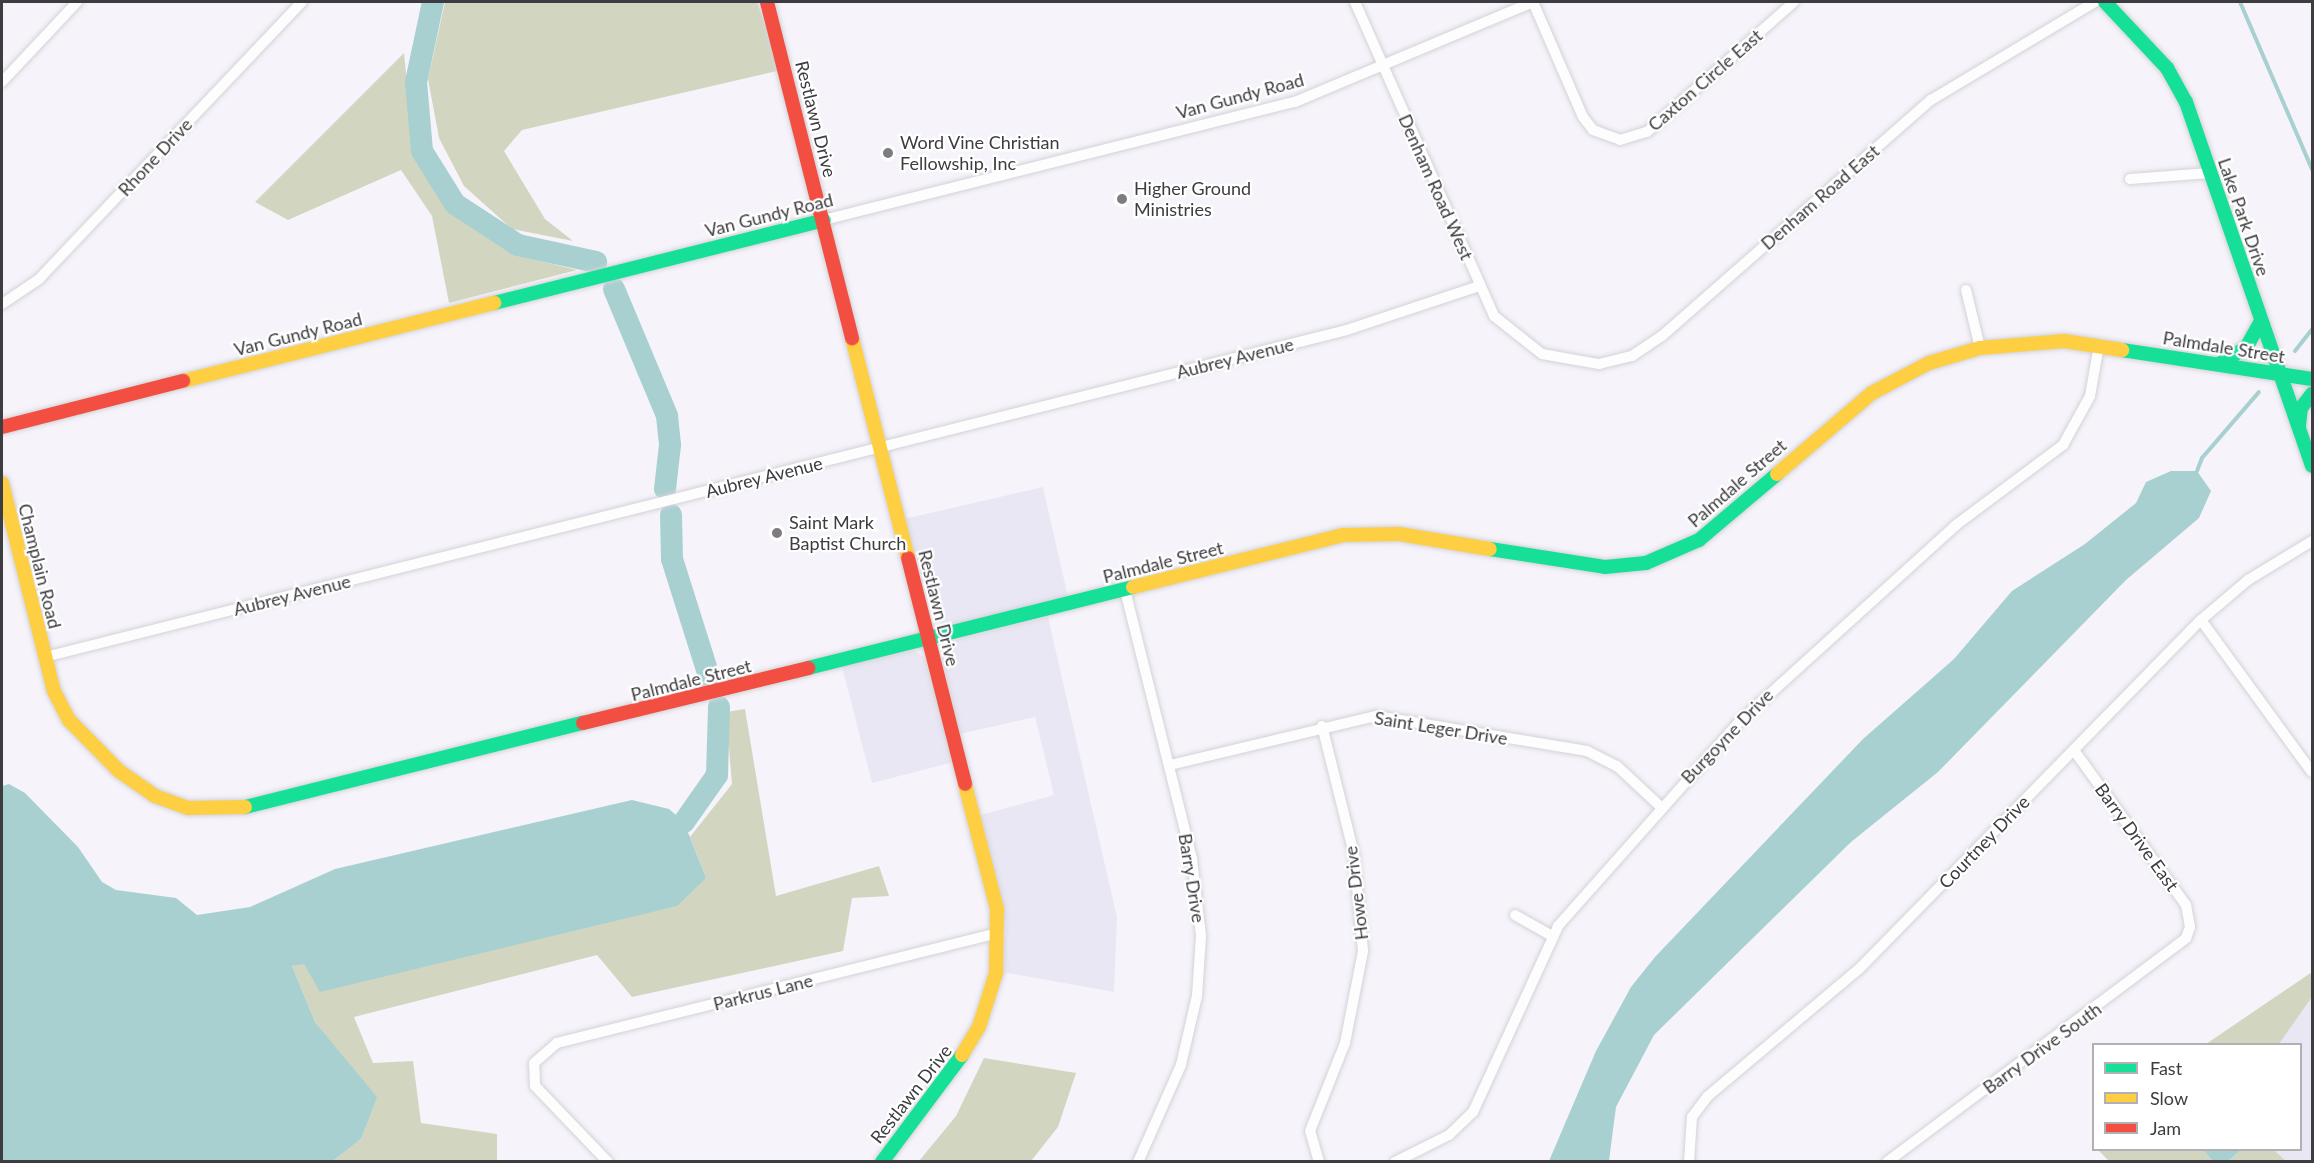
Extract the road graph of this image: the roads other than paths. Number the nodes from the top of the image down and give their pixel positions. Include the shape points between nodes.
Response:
1 (77, 2) edge
2 (302, 2) edge
3 (767, 2) edge
4 (1355, 2) edge
5 (1533, 2) edge
6 (2096, 2) edge
7 (2105, 2) edge
8 (1788, 3) edge
9 (1383, 66) junction
10 (2, 81) edge
11 (2210, 173) junction
12 (2130, 179) dead end
13 (824, 220) junction
14 (1479, 286) junction
15 (1966, 290) dead end
16 (2, 304) edge
17 (2260, 321) junction
18 (2099, 345) junction
19 (1980, 348) junction
20 (1542, 354) joint
21 (2219, 364) junction
22 (2279, 374) junction
23 (2313, 380) edge
24 (2313, 394) edge
25 (2, 427) edge
26 (2298, 429) junction
27 (880, 448) junction
28 (2313, 466) edge
29 (2, 483) edge
30 (2313, 541) edge
31 (1125, 590) junction
32 (2201, 620) junction
33 (928, 639) junction
34 (45, 657) junction
35 (1322, 726) junction
36 (2074, 750) junction
37 (1170, 765) junction
38 (2313, 772) edge
39 (1661, 807) junction
40 (1515, 915) dead end
41 (2190, 927) joint
42 (999, 933) junction
43 (1552, 936) junction
44 (608, 1161) edge
45 (882, 1161) edge
46 (1138, 1161) edge
47 (1319, 1161) edge
48 (1395, 1161) edge
49 (1689, 1161) edge
50 (1887, 1161) edge

1 - 10 street
2 - 16 street, Rhone Drive via 39,279
3 - 13 street, Restlawn Drive
4 - 9 street, Denham Road West
5 - 8 street, Caxton Circle East via 1583,117 1607,138 1647,132
5 - 9 street, Van Gundy Road
6 - 20 street, Denham Road East via 1931,100 1662,336 1632,356 1599,364
7 - 11 street, Lake Park Drive via 2177,83
9 - 13 street, Van Gundy Road via 1295,102
9 - 14 street, Denham Road West
11 - 12 street
11 - 17 street, Lake Park Drive
13 - 25 street, Van Gundy Road
13 - 27 street, Restlawn Drive
14 - 20 street, Denham Road West via 1509,333
14 - 27 street, Aubrey Avenue via 1347,330
15 - 19 street
17 - 21 street via 2246,348
17 - 22 street, Lake Park Drive
18 - 19 street, Palmdale Street via 2064,341
18 - 21 street, Palmdale Street
18 - 39 street, Burgoyne Drive via 2090,396 2063,446 1956,525 1762,699
19 - 31 street, Palmdale Street via 1929,363 1872,393 1715,528 1683,550 1646,563 1581,565 1362,533
21 - 22 street, Palmdale Street
22 - 23 street, Palmdale Street
22 - 26 street, Lake Park Drive
24 - 26 street via 2301,408
26 - 28 street, Lake Park Drive
27 - 33 street, Restlawn Drive
27 - 34 street, Aubrey Avenue
29 - 34 street, Champlain Road
30 - 32 street, Courtney Drive via 2248,580
31 - 33 street, Palmdale Street
31 - 37 street, Barry Drive
32 - 36 street, Courtney Drive
32 - 38 street
33 - 34 street, Palmdale Street via 230,811 172,803 119,771 69,720
33 - 42 street, Restlawn Drive via 990,875
35 - 37 street, Saint Leger Drive
35 - 39 street, Saint Leger Drive via 1376,716 1587,752 1617,766
35 - 47 street, Howe Drive via 1354,854 1363,951 1345,1044 1310,1131
36 - 41 street, Barry Drive East via 2186,905
36 - 49 street, Courtney Drive via 1859,969 1708,1096 1692,1117
37 - 46 street, Barry Drive via 1192,859 1201,936 1199,981 1181,1065
39 - 43 street, Burgoyne Drive
40 - 43 street
41 - 50 street, Barry Drive South via 2178,948
42 - 44 street, Parkrus Lane via 557,1043 534,1063 541,1098
42 - 45 street, Restlawn Drive via 992,992 967,1051
43 - 48 street, Burgoyne Drive via 1473,1112 1449,1135

